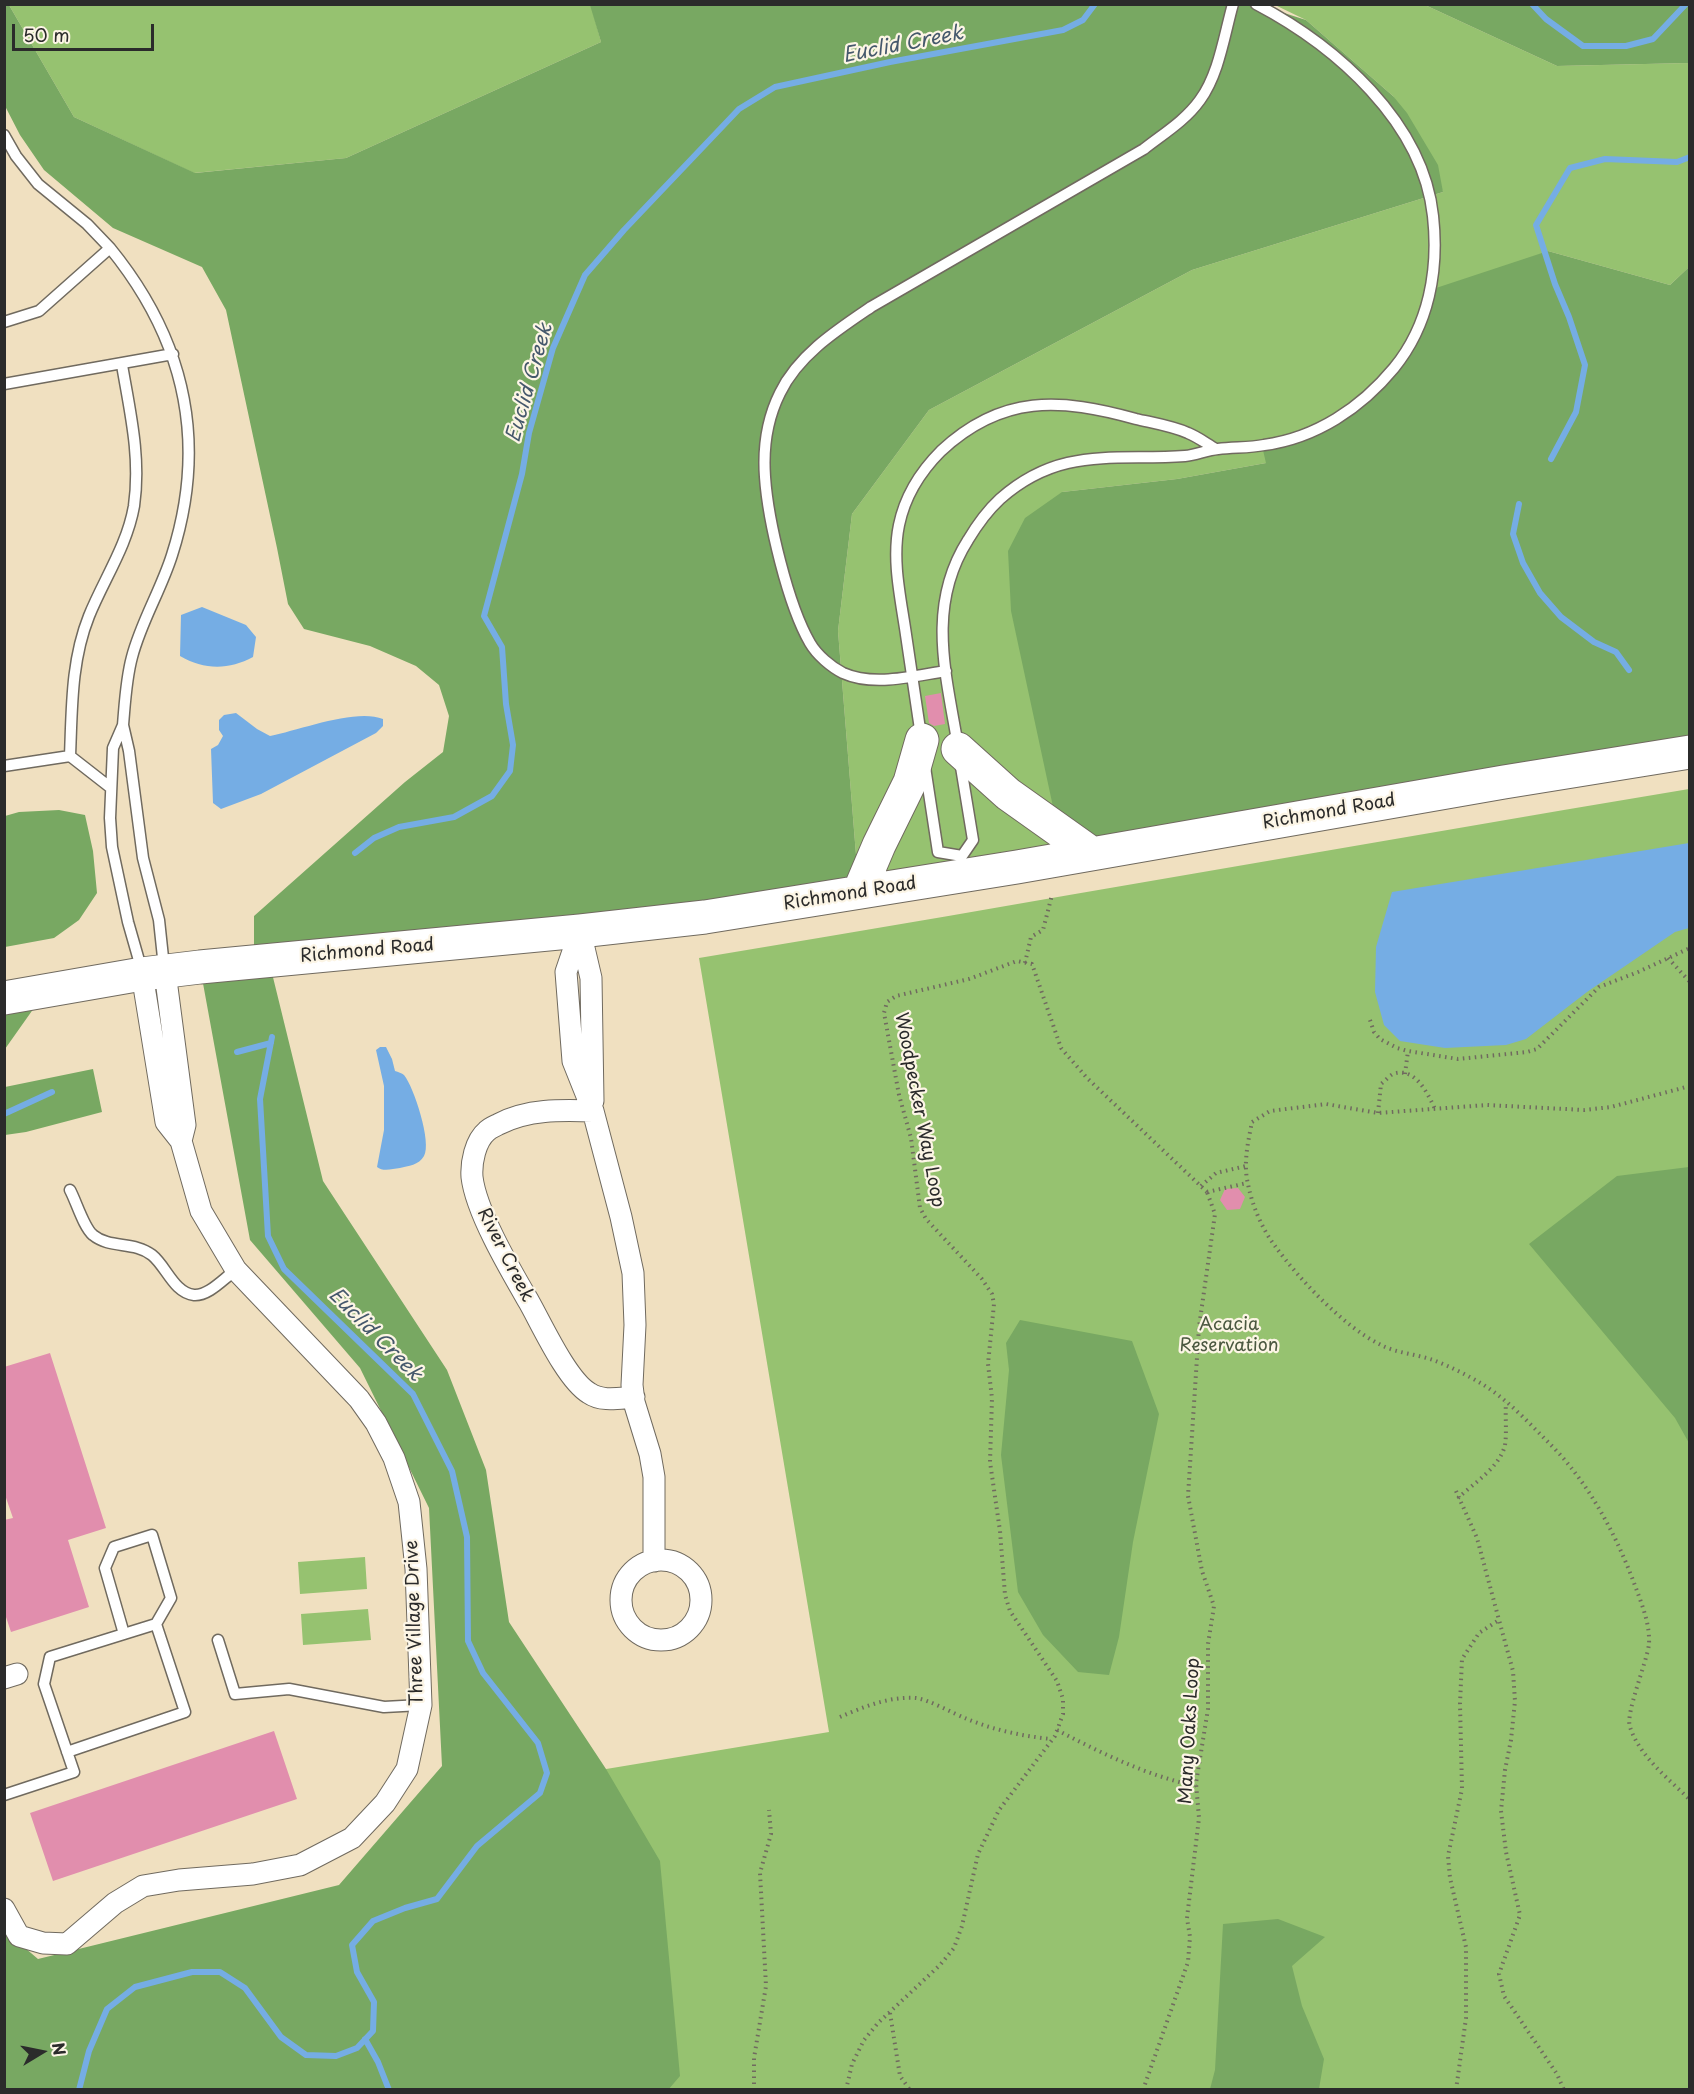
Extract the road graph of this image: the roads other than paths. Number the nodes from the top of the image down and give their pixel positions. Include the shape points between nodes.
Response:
1 (1233, 4) edge
2 (1256, 4) edge
3 (5, 137) edge
4 (110, 248) junction
5 (4, 322) edge
6 (173, 354) junction
7 (122, 364) junction
8 (4, 384) edge
9 (1216, 449) junction
10 (946, 671) junction
11 (912, 676) junction
12 (123, 725) junction
13 (922, 740) junction
14 (958, 749) junction
15 (1689, 752) edge
16 (70, 756) junction
17 (4, 766) edge
18 (111, 788) junction
19 (1091, 853) junction
20 (859, 892) junction
21 (580, 931) junction
22 (154, 973) junction
23 (4, 998) edge
24 (593, 1111) junction
25 (70, 1190) dead end
26 (236, 1270) junction
27 (634, 1397) junction
28 (654, 1561) dead end
29 (156, 1624) junction
30 (124, 1634) junction
31 (218, 1640) dead end
32 (421, 1705) junction
33 (67, 1752) junction
34 (4, 1795) edge
35 (4, 1909) edge

1 - 11 lane via 1211,82 1178,124 1144,149 833,332 800,363 780,391 769,418 765,476 786,580 807,637 822,659 842,672 862,679
2 - 9 lane via 1298,29 1337,60 1372,91 1397,121 1425,178 1436,236 1435,264 1425,313 1401,359 1355,407 1289,441
3 - 4 lane via 38,184
4 - 5 lane via 39,310
4 - 6 lane via 141,291
6 - 7 lane
6 - 12 lane via 187,421 190,460 185,504 171,556 132,657
7 - 8 lane
7 - 16 lane via 135,441 134,503 122,547 81,641 74,676
9 - 10 lane via 1187,456 1068,462 1042,471 999,500 979,522 952,573 943,611
9 - 11 lane via 1188,432 1070,404 1023,407 962,432 916,481 899,524 897,570
10 - 11 lane
10 - 14 lane
11 - 13 lane
12 - 18 lane via 113,748
12 - 22 lane via 144,858 159,920
13 - 14 lane via 938,852 962,856 973,840
13 - 20 main road via 910,782
14 - 19 main road via 1008,794
15 - 19 main road, Richmond Road
16 - 17 lane
16 - 18 lane
18 - 22 lane via 112,847 128,922
19 - 20 main road, Richmond Road
20 - 21 main road, Richmond Road via 705,917
21 - 22 main road, Richmond Road
21 - 24 street via 566,972 573,1061
22 - 23 main road, Richmond Road
22 - 26 street, Three Village Drive via 166,1122 181,1141 201,1211
24 - 27 street via 633,1273
24 - 27 street, River Creek via 531,1113 486,1131 474,1152 472,1177 479,1204 517,1281 568,1371 588,1393 602,1399
25 - 26 lane via 90,1233 103,1242 141,1248 155,1257 187,1294 205,1294
26 - 32 street, Three Village Drive via 359,1400 394,1458 409,1502 416,1569
27 - 28 street via 654,1477
29 - 30 lane
29 - 30 lane via 171,1598 152,1535 114,1547 105,1568
29 - 33 lane via 185,1712
30 - 33 lane via 50,1658 44,1684
31 - 32 lane via 235,1694 289,1689 384,1707
32 - 35 street, Three Village Drive via 407,1769 385,1803 352,1838 300,1865 143,1886 67,1944 43,1944 19,1936
33 - 34 lane via 74,1772

